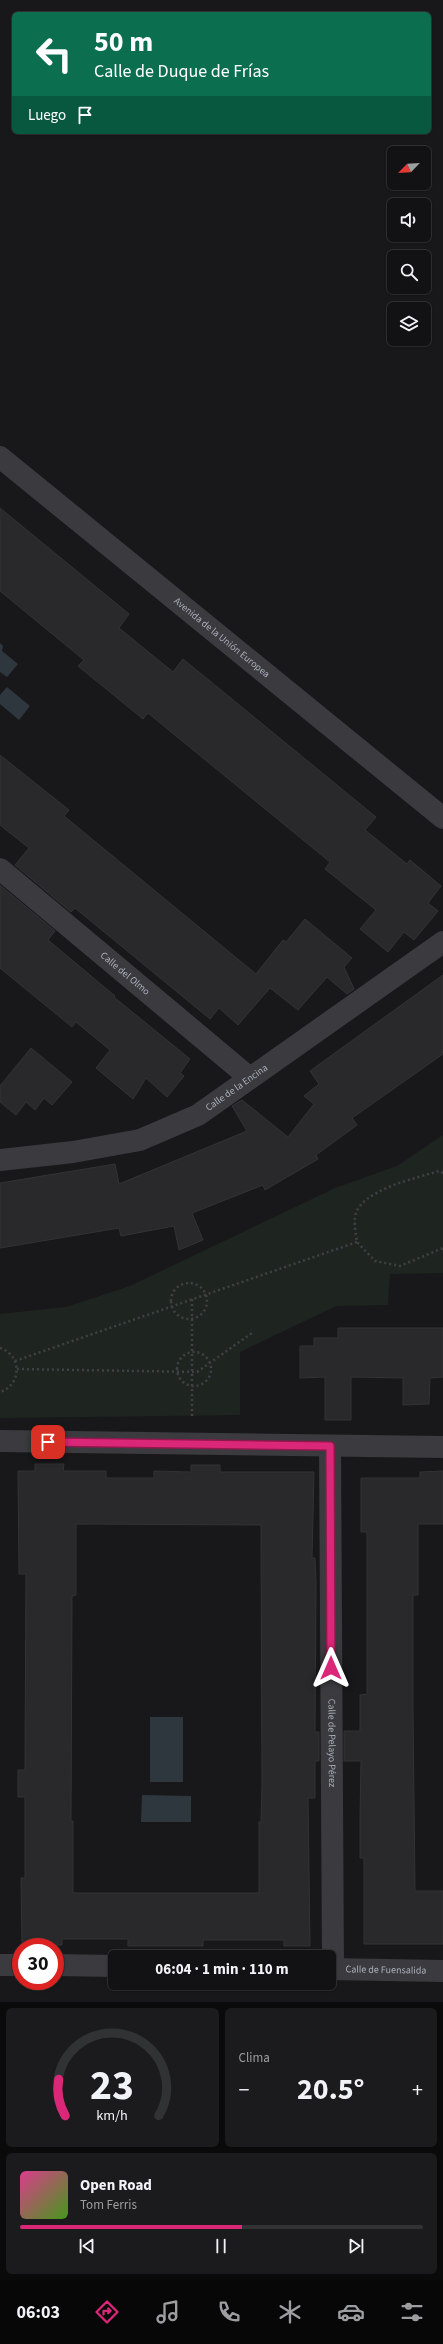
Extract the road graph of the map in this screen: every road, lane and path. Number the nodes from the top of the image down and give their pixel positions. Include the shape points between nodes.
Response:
1 (0, 457) edge
2 (443, 818) edge
3 (0, 869) edge
4 (443, 942) edge
5 (250, 1078) junction
6 (0, 1160) edge
7 (443, 1173) edge
8 (357, 1242) junction
9 (443, 1248) edge
10 (192, 1299) junction
11 (192, 1318) junction
12 (252, 1333) dead end
13 (0, 1348) edge
14 (204, 1355) joint
15 (15, 1361) junction
16 (17, 1369) junction
17 (193, 1372) junction
18 (0, 1392) edge
19 (0, 1441) edge
20 (192, 1444) junction
21 (330, 1446) junction
22 (443, 1447) edge
23 (331, 1950) edge
24 (0, 1965) edge
25 (12, 1965) edge
26 (64, 1966) edge
27 (108, 1966) edge
28 (336, 1969) edge
29 (443, 1972) edge

1 - 2 street, Avenida de la Unión Europea
3 - 5 street, Calle del Olmo
4 - 5 street, Calle de la Encina
5 - 6 street, Calle de la Encina via 198,1114 140,1140 73,1152
7 - 8 path via 439,1171 400,1182 365,1199 355,1216
8 - 9 path via 375,1261 400,1266
8 - 10 path
10 - 11 path
10 - 15 path
11 - 11 path via 202,1312 206,1295 199,1286 187,1283 177,1288 171,1298 171,1304 176,1314
11 - 17 path
12 - 17 path via 197,1372
13 - 15 path via 11,1354
14 - 14 path via 192,1352 178,1362 177,1373 183,1383 193,1387 207,1380 211,1370
15 - 16 path
16 - 17 path
16 - 18 path via 13,1383
17 - 20 path
19 - 20 street
20 - 21 street
21 - 22 street
21 - 23 street, Calle de Pelayo Pérez
24 - 25 street
26 - 27 street
28 - 29 street, Calle de Fuensalida

